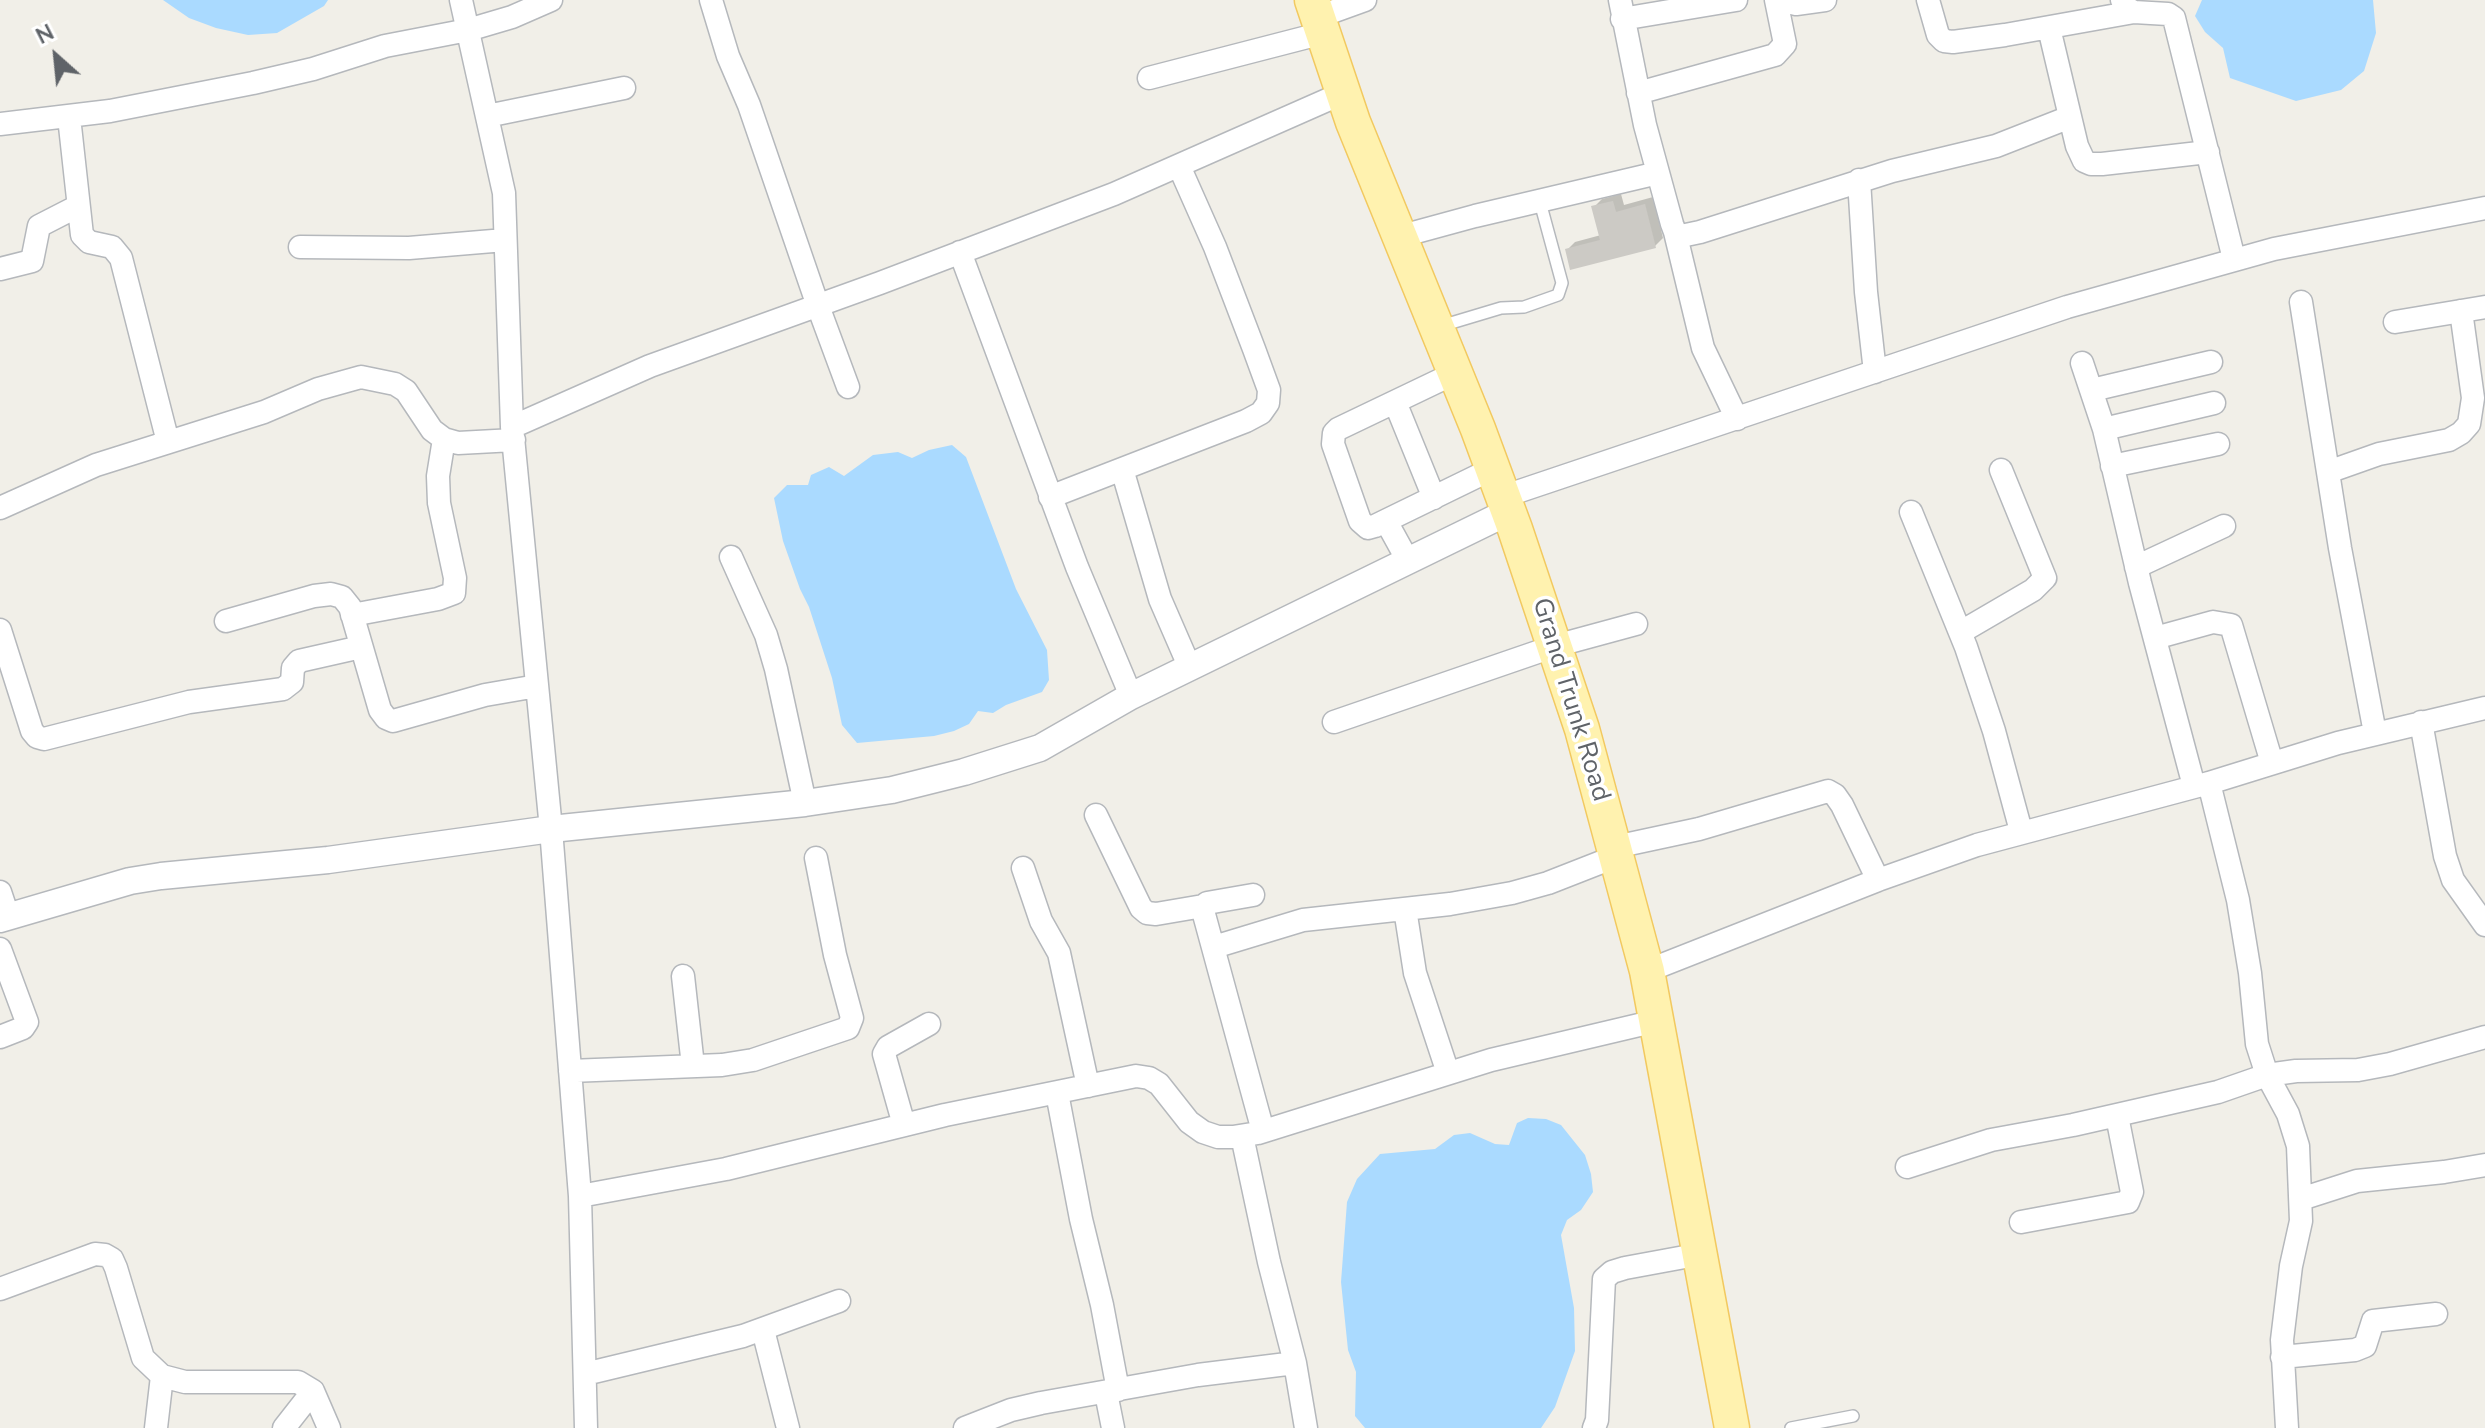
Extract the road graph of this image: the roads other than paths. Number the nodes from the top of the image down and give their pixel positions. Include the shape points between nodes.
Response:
1 (461, 0) edge
2 (551, 0) edge
3 (711, 0) edge
4 (1365, 0) edge
5 (1736, 0) edge
6 (1778, 0) edge
7 (1825, 0) edge
8 (1928, 0) edge
9 (2128, 6) edge
10 (1621, 9) edge
11 (1318, 17) edge
12 (2049, 28) junction
13 (468, 30) junction
14 (1149, 78) dead end
15 (624, 88) dead end
16 (1343, 93) junction
17 (1638, 93) junction
18 (487, 116) junction
19 (69, 117) junction
20 (2070, 117) junction
21 (0, 124) edge
22 (2208, 152) junction
23 (1179, 166) junction
24 (1658, 173) junction
25 (1859, 180) junction
26 (1540, 202) junction
27 (78, 206) junction
28 (2485, 208) edge
29 (1675, 232) junction
30 (1398, 237) junction
31 (505, 240) junction
32 (300, 247) dead end
33 (960, 252) junction
34 (2234, 259) junction
35 (0, 269) edge
36 (2301, 302) dead end
37 (818, 306) junction
38 (2485, 307) edge
39 (2461, 311) junction
40 (2395, 322) dead end
41 (1436, 328) junction
42 (2476, 359) edge
43 (2211, 362) dead end
44 (2082, 363) dead end
45 (1875, 372) junction
46 (1455, 373) junction
47 (848, 387) dead end
48 (2092, 390) junction
49 (2479, 397) edge
50 (1395, 402) junction
51 (2214, 403) dead end
52 (1737, 419) junction
53 (2104, 429) junction
54 (513, 434) junction
55 (444, 439) junction
56 (168, 442) junction
57 (2218, 444) dead end
58 (2112, 466) junction
59 (1122, 469) junction
60 (2001, 470) dead end
61 (2328, 472) junction
62 (1050, 497) junction
63 (1434, 498) junction
64 (0, 508) edge
65 (1508, 512) junction
66 (1911, 512) dead end
67 (1386, 521) junction
68 (2224, 526) dead end
69 (731, 557) dead end
70 (1408, 561) junction
71 (2136, 567) junction
72 (352, 615) junction
73 (226, 621) dead end
74 (1636, 624) dead end
75 (0, 630) edge
76 (1961, 632) junction
77 (2155, 638) junction
78 (1555, 646) junction
79 (361, 647) junction
80 (1190, 668) junction
81 (537, 686) junction
82 (1131, 696) junction
83 (2485, 708) edge
84 (1334, 722) dead end
85 (2421, 722) junction
86 (2375, 733) junction
87 (2272, 763) junction
88 (2202, 784) junction
89 (805, 803) junction
90 (1096, 815) dead end
91 (551, 829) junction
92 (2021, 831) junction
93 (1616, 852) junction
94 (816, 858) dead end
95 (1023, 868) dead end
96 (1878, 880) junction
97 (1253, 895) dead end
98 (1203, 906) junction
99 (3, 909) edge
100 (1405, 909) junction
101 (2485, 925) edge
102 (1214, 947) junction
103 (7, 965) edge
104 (1647, 971) junction
105 (683, 976) dead end
106 (1656, 1021) junction
107 (929, 1024) dead end
108 (0, 1037) edge
109 (2485, 1037) edge
110 (693, 1066) junction
111 (570, 1071) junction
112 (1448, 1073) junction
113 (2267, 1075) junction
114 (1088, 1086) junction
115 (1057, 1093) junction
116 (2117, 1116) junction
117 (904, 1125) junction
118 (1252, 1133) junction
119 (2485, 1165) edge
120 (1907, 1167) dead end
121 (580, 1196) junction
122 (2301, 1199) junction
123 (2021, 1222) dead end
124 (1701, 1254) junction
125 (0, 1289) edge
126 (839, 1301) dead end
127 (2436, 1314) dead end
128 (763, 1330) junction
129 (2282, 1357) junction
130 (1295, 1363) junction
131 (585, 1374) junction
132 (162, 1376) junction
133 (313, 1391) junction
134 (1112, 1391) junction
135 (1853, 1416) dead end
136 (156, 1428) edge
137 (284, 1428) edge
138 (329, 1428) edge
139 (586, 1428) edge
140 (788, 1428) edge
141 (965, 1428) edge
142 (1113, 1428) edge
143 (1306, 1428) edge
144 (1594, 1428) edge
145 (1732, 1428) edge
146 (1791, 1428) edge
147 (2287, 1428) edge

1 - 13 street
2 - 13 street
3 - 37 street
4 - 11 street
5 - 10 street
6 - 7 street
6 - 17 street via 1785,44 1775,55
8 - 12 street via 1944,41
9 - 12 street
9 - 22 street via 2174,18
10 - 17 street
11 - 14 street
11 - 16 main road, Grand Trunk Road
12 - 20 street
13 - 18 street
13 - 19 street via 385,46 253,83
15 - 18 street
16 - 23 street
16 - 30 main road, Grand Trunk Road
17 - 24 street
18 - 31 street via 504,193
19 - 21 street
19 - 27 street
20 - 22 street via 2080,154 2091,164
20 - 25 street via 1996,146
22 - 34 street
23 - 33 street
23 - 59 street via 1254,349 1269,390 1268,403 1246,421
24 - 26 street
24 - 29 street
25 - 29 street via 1690,235
25 - 45 street
26 - 30 street
26 - 41 lane via 1562,283 1558,295
27 - 35 street via 39,226 32,261
27 - 56 street via 85,240 112,247 121,258
28 - 34 street
29 - 52 street via 1703,348
30 - 41 main road, Grand Trunk Road
31 - 32 street via 409,248
31 - 54 street
33 - 37 street
33 - 62 street
34 - 45 street via 2067,307
36 - 61 street
37 - 47 street
37 - 54 street via 650,366
38 - 39 street
39 - 40 street
39 - 42 street
41 - 46 main road, Grand Trunk Road
42 - 49 street
43 - 48 street
44 - 48 street
45 - 52 street
46 - 50 street
46 - 65 main road, Grand Trunk Road
48 - 53 street
49 - 61 street via 2469,424 2449,440 2379,454
50 - 63 street
50 - 67 street via 1338,429 1332,438 1360,521 1368,528
51 - 53 street
52 - 65 street
53 - 58 street
54 - 55 street via 458,443
54 - 81 street
55 - 56 street via 406,391 361,377
55 - 72 street via 439,503 454,593
56 - 64 street via 96,465
57 - 58 street
58 - 71 street
59 - 62 street
59 - 80 street via 1160,599
60 - 76 street via 2045,578
61 - 86 street
62 - 82 street
63 - 65 street
63 - 67 street
65 - 70 street
65 - 78 main road, Grand Trunk Road
66 - 76 street
67 - 70 street
68 - 71 street
69 - 89 street via 776,669
70 - 80 street
71 - 77 street
72 - 73 street via 347,601 331,594
72 - 79 street
74 - 78 street
75 - 79 street via 32,731 44,739 189,702 283,689 292,682 299,661
76 - 92 street
77 - 87 street via 2213,622 2231,625
77 - 88 street
78 - 84 street
78 - 93 main road, Grand Trunk Road
79 - 81 street via 380,710 393,721
80 - 82 street
81 - 91 street
82 - 89 street via 1040,748 921,783
83 - 85 street
85 - 86 street
85 - 101 street via 2445,856 2453,880
86 - 87 street
87 - 88 street
88 - 92 street
88 - 113 street via 2238,900 2257,1044
89 - 91 street
90 - 98 street via 1141,908 1156,914
91 - 99 street via 130,881
91 - 111 street
92 - 96 street
93 - 96 street via 1828,791 1842,805
93 - 100 street via 1512,893
93 - 104 main road, Grand Trunk Road
94 - 110 street via 852,1024 753,1060
95 - 114 street via 1041,921 1059,953
96 - 104 street
97 - 98 street
98 - 102 street
100 - 102 street via 1303,920
100 - 112 street via 1415,973
102 - 118 street
103 - 108 street via 27,1022
104 - 106 main road, Grand Trunk Road
105 - 110 street
106 - 112 street
106 - 124 main road, Grand Trunk Road
107 - 117 street via 884,1054
109 - 113 street via 2358,1070
110 - 111 street
111 - 121 street
112 - 118 street
113 - 116 street
113 - 122 street via 2294,1131
114 - 115 street
114 - 118 street via 1149,1078 1203,1132 1218,1137
115 - 117 street
115 - 134 street via 1102,1305
116 - 120 street via 1991,1140
116 - 123 street via 2132,1192 2128,1202
117 - 121 street via 726,1169
118 - 130 street via 1269,1262
119 - 122 street via 2357,1181
121 - 131 street
122 - 129 street
124 - 144 street via 1625,1268 1604,1279
124 - 145 main road, Grand Trunk Road
125 - 132 street via 95,1254 105,1255 116,1268 143,1358
126 - 128 street
127 - 129 street via 2373,1321 2365,1346 2355,1350
128 - 131 street
128 - 140 street
129 - 147 street
130 - 134 street
130 - 143 street
131 - 139 street
132 - 133 street via 185,1382 298,1382
132 - 136 street
133 - 137 street
133 - 138 street
134 - 141 street via 1011,1410
134 - 142 street
135 - 146 lane

